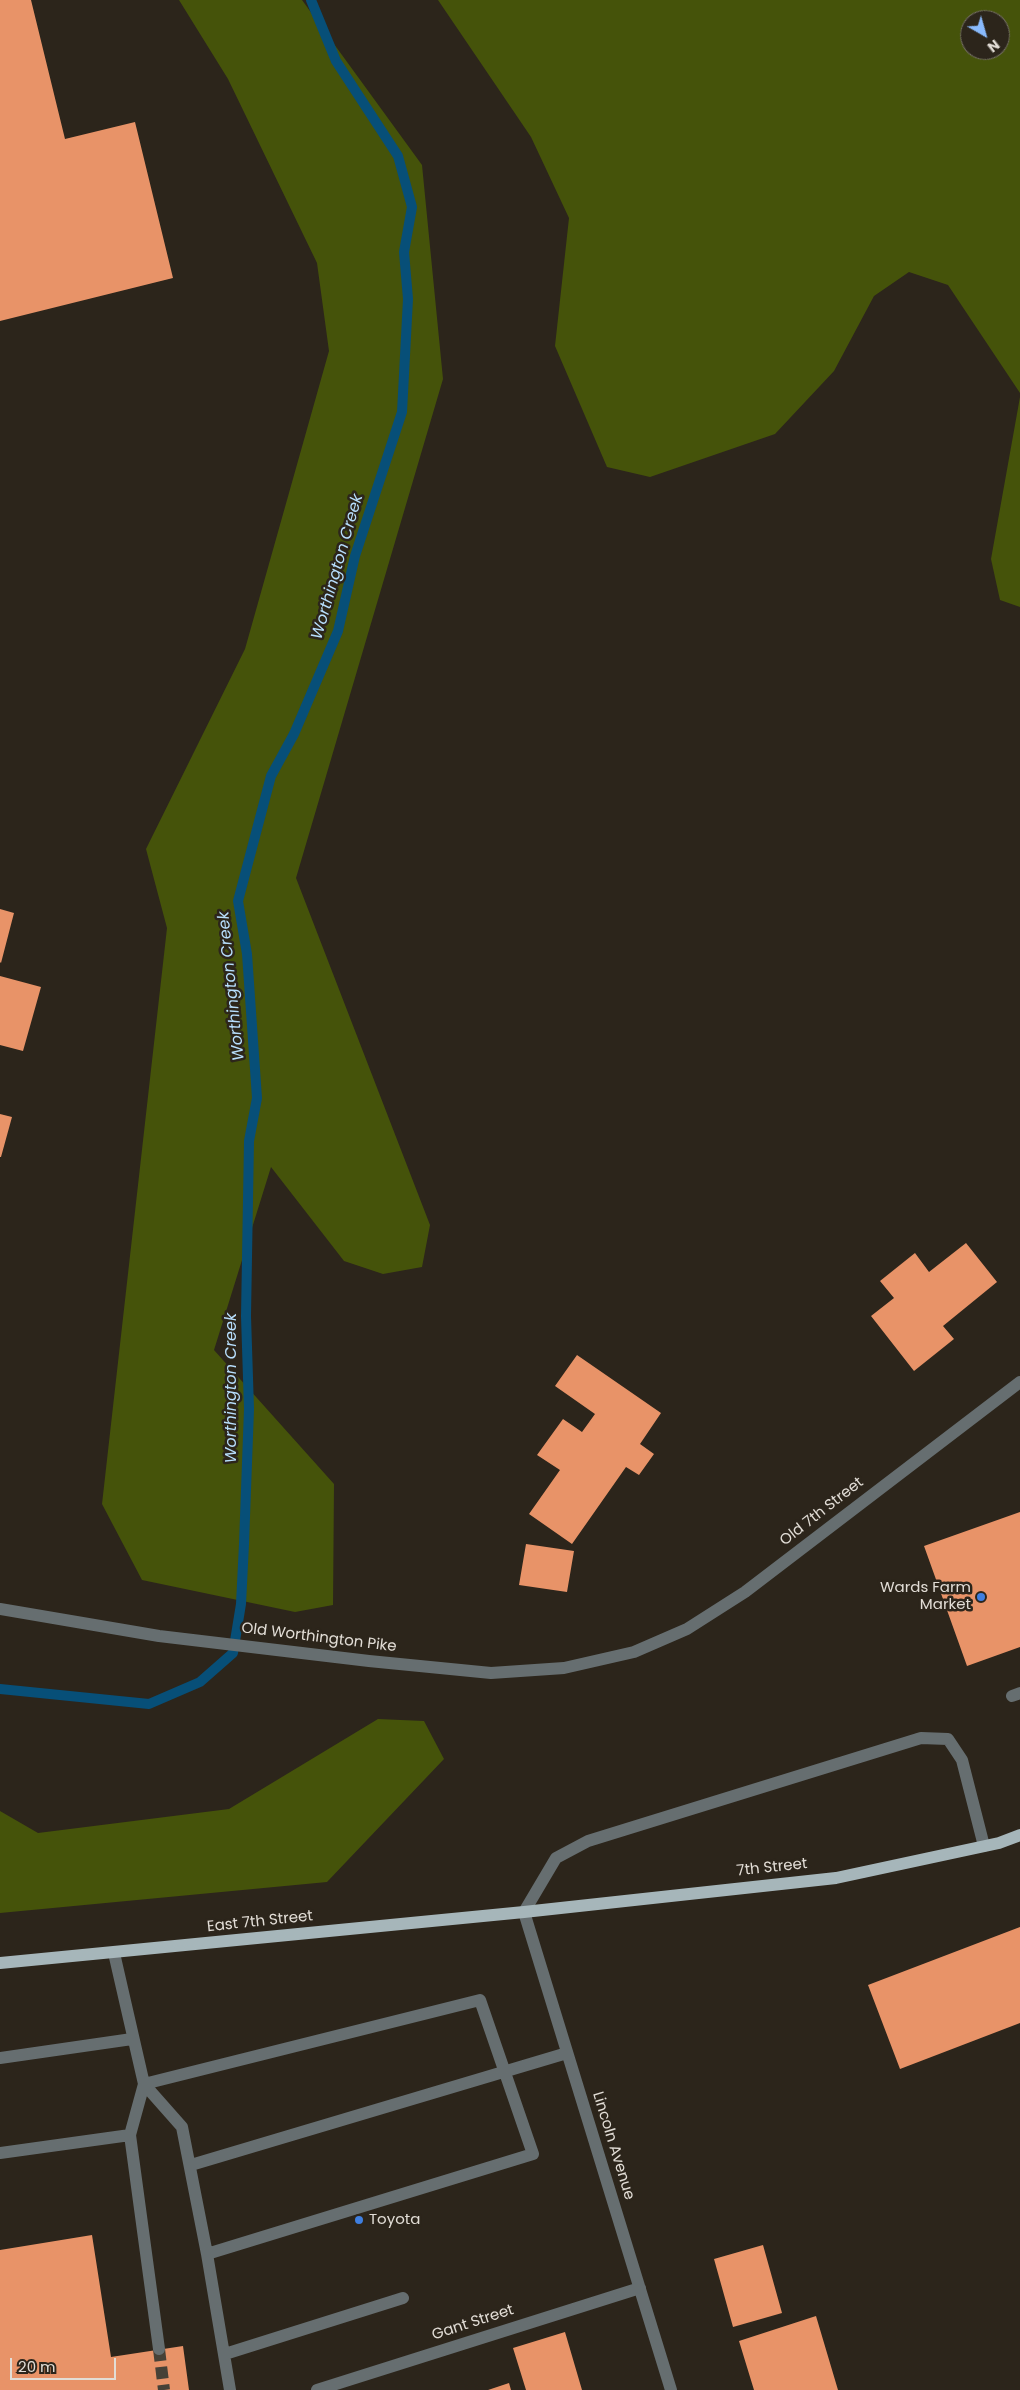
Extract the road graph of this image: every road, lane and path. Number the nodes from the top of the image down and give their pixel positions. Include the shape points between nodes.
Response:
1 (1020, 1382) edge
2 (0, 1609) edge
3 (634, 1652) joint
4 (1020, 1835) edge
5 (984, 1846) junction
6 (524, 1912) junction
7 (114, 1953) junction
8 (0, 1963) edge
9 (132, 2039) junction
10 (568, 2053) junction
11 (0, 2058) edge
12 (505, 2071) junction
13 (144, 2084) junction
14 (130, 2135) junction
15 (0, 2152) edge
16 (190, 2166) junction
17 (207, 2254) junction
18 (640, 2288) junction
19 (403, 2298) dead end
20 (159, 2349) tunnel mouth
21 (225, 2354) junction
22 (230, 2390) edge
23 (317, 2390) edge
24 (671, 2390) edge

1 - 3 street, Old 7th Street via 745,1592 687,1629
2 - 3 street, Old Worthington Pike via 159,1636 491,1673 564,1668
4 - 5 main road, 7th Street
5 - 6 main road, 7th Street via 836,1878
5 - 6 street via 962,1760 948,1738 921,1738 588,1841 556,1858
6 - 7 main road, East 7th Street
6 - 10 street, Lincoln Avenue
7 - 8 main road, East 7th Street
7 - 9 street
9 - 11 street
9 - 13 street
10 - 12 street
10 - 18 street, Lincoln Avenue
12 - 13 street via 480,2000
12 - 16 street
12 - 17 street via 533,2154
13 - 14 street
13 - 16 street via 182,2127
14 - 15 street
14 - 20 street
16 - 17 street
17 - 21 street
18 - 23 street, Gant Street
18 - 24 street, Lincoln Avenue
19 - 21 street
21 - 22 street

